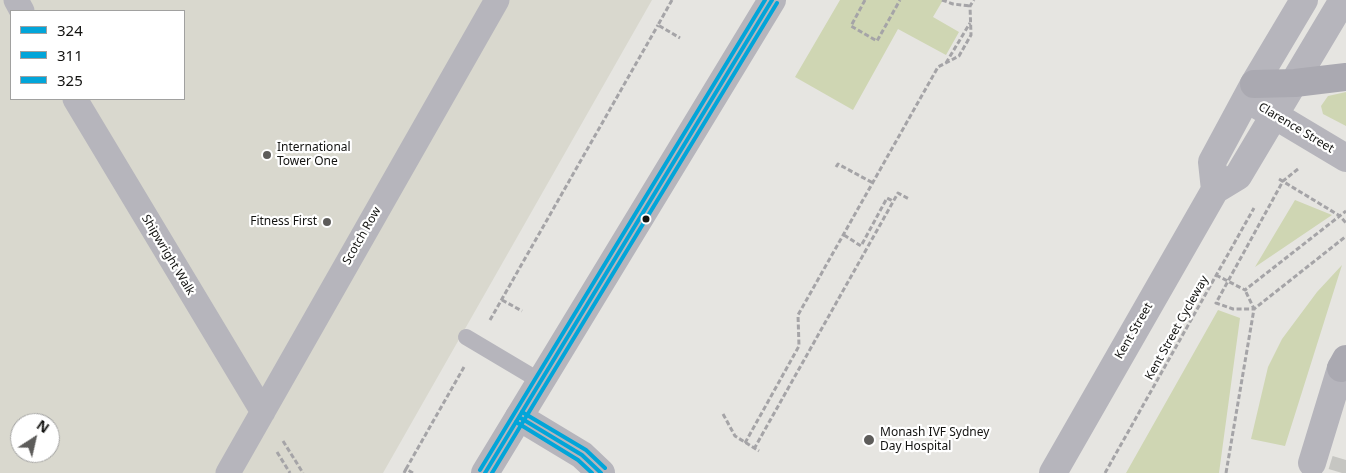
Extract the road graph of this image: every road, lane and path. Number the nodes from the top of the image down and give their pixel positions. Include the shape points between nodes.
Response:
1 (497, 0) edge
2 (672, 0) edge
3 (772, 0) edge
4 (865, 0) edge
5 (900, 0) edge
6 (942, 0) edge
7 (974, 0) edge
8 (1304, 0) edge
9 (1343, 0) edge
10 (970, 6) junction
11 (970, 22) junction
12 (658, 25) junction
13 (680, 38) dead end
14 (946, 64) junction
15 (1346, 77) edge
16 (1295, 83) junction
17 (1250, 91) junction
18 (76, 100) edge
19 (1276, 115) junction
20 (1346, 158) edge
21 (836, 167) dead end
22 (1305, 167) dead end
23 (1279, 179) dead end
24 (1283, 181) junction
25 (873, 183) junction
26 (1215, 190) junction
27 (909, 199) dead end
28 (1258, 199) dead end
29 (893, 201) junction
30 (1346, 211) edge
31 (1340, 216) junction
32 (1346, 222) edge
33 (844, 235) junction
34 (1345, 237) edge
35 (1216, 274) junction
36 (1228, 281) junction
37 (1245, 290) junction
38 (502, 300) junction
39 (1254, 309) junction
40 (522, 311) dead end
41 (486, 326) dead end
42 (466, 337) dead end
43 (1344, 360) edge
44 (466, 363) dead end
45 (540, 381) junction
46 (263, 412) junction
47 (724, 414) dead end
48 (519, 417) junction
49 (280, 435) dead end
50 (745, 443) junction
51 (754, 449) junction
52 (759, 451) dead end
53 (1312, 463) dead end
54 (405, 471) edge
55 (228, 473) edge
56 (303, 473) edge
57 (413, 473) edge
58 (485, 473) edge
59 (602, 473) edge
60 (1053, 473) edge
61 (1105, 473) edge
62 (1226, 473) edge

1 - 46 street, Scotch Row
2 - 12 path
3 - 45 street
4 - 5 path via 851,26 877,41
6 - 10 path
7 - 10 path
8 - 17 street
9 - 16 street, Kent Street
10 - 11 path
11 - 14 path
11 - 14 path via 971,35 959,56
12 - 13 path
12 - 38 path
14 - 25 path via 938,67
15 - 16 highway
16 - 17 highway
16 - 19 street, Kent Street
17 - 19 street, Clarence Street
17 - 26 street via 1212,162
18 - 46 street, Shipwright Walk
19 - 20 street, Clarence Street
19 - 26 street, Kent Street via 1238,176
21 - 25 path via 838,164
22 - 24 path via 1295,170
23 - 24 path
24 - 31 path
24 - 36 path
25 - 33 path
26 - 60 street, Kent Street
27 - 29 path via 898,193
28 - 35 path, Kent Street Cycleway
29 - 33 path via 887,198 861,246
29 - 51 path
30 - 31 path
31 - 32 path
31 - 37 path
33 - 50 path via 798,315 799,346
34 - 39 path
35 - 36 path
35 - 61 path, Kent Street Cycleway
36 - 37 path
36 - 39 path via 1216,303 1233,309
37 - 39 path
38 - 40 path
38 - 41 path
39 - 62 path
42 - 45 lane
43 - 53 street
44 - 54 path
45 - 48 street
46 - 55 street, Scotch Row
47 - 50 path via 735,436
48 - 58 street
48 - 59 street via 582,455
49 - 56 path
50 - 51 path
51 - 52 path
54 - 57 path

